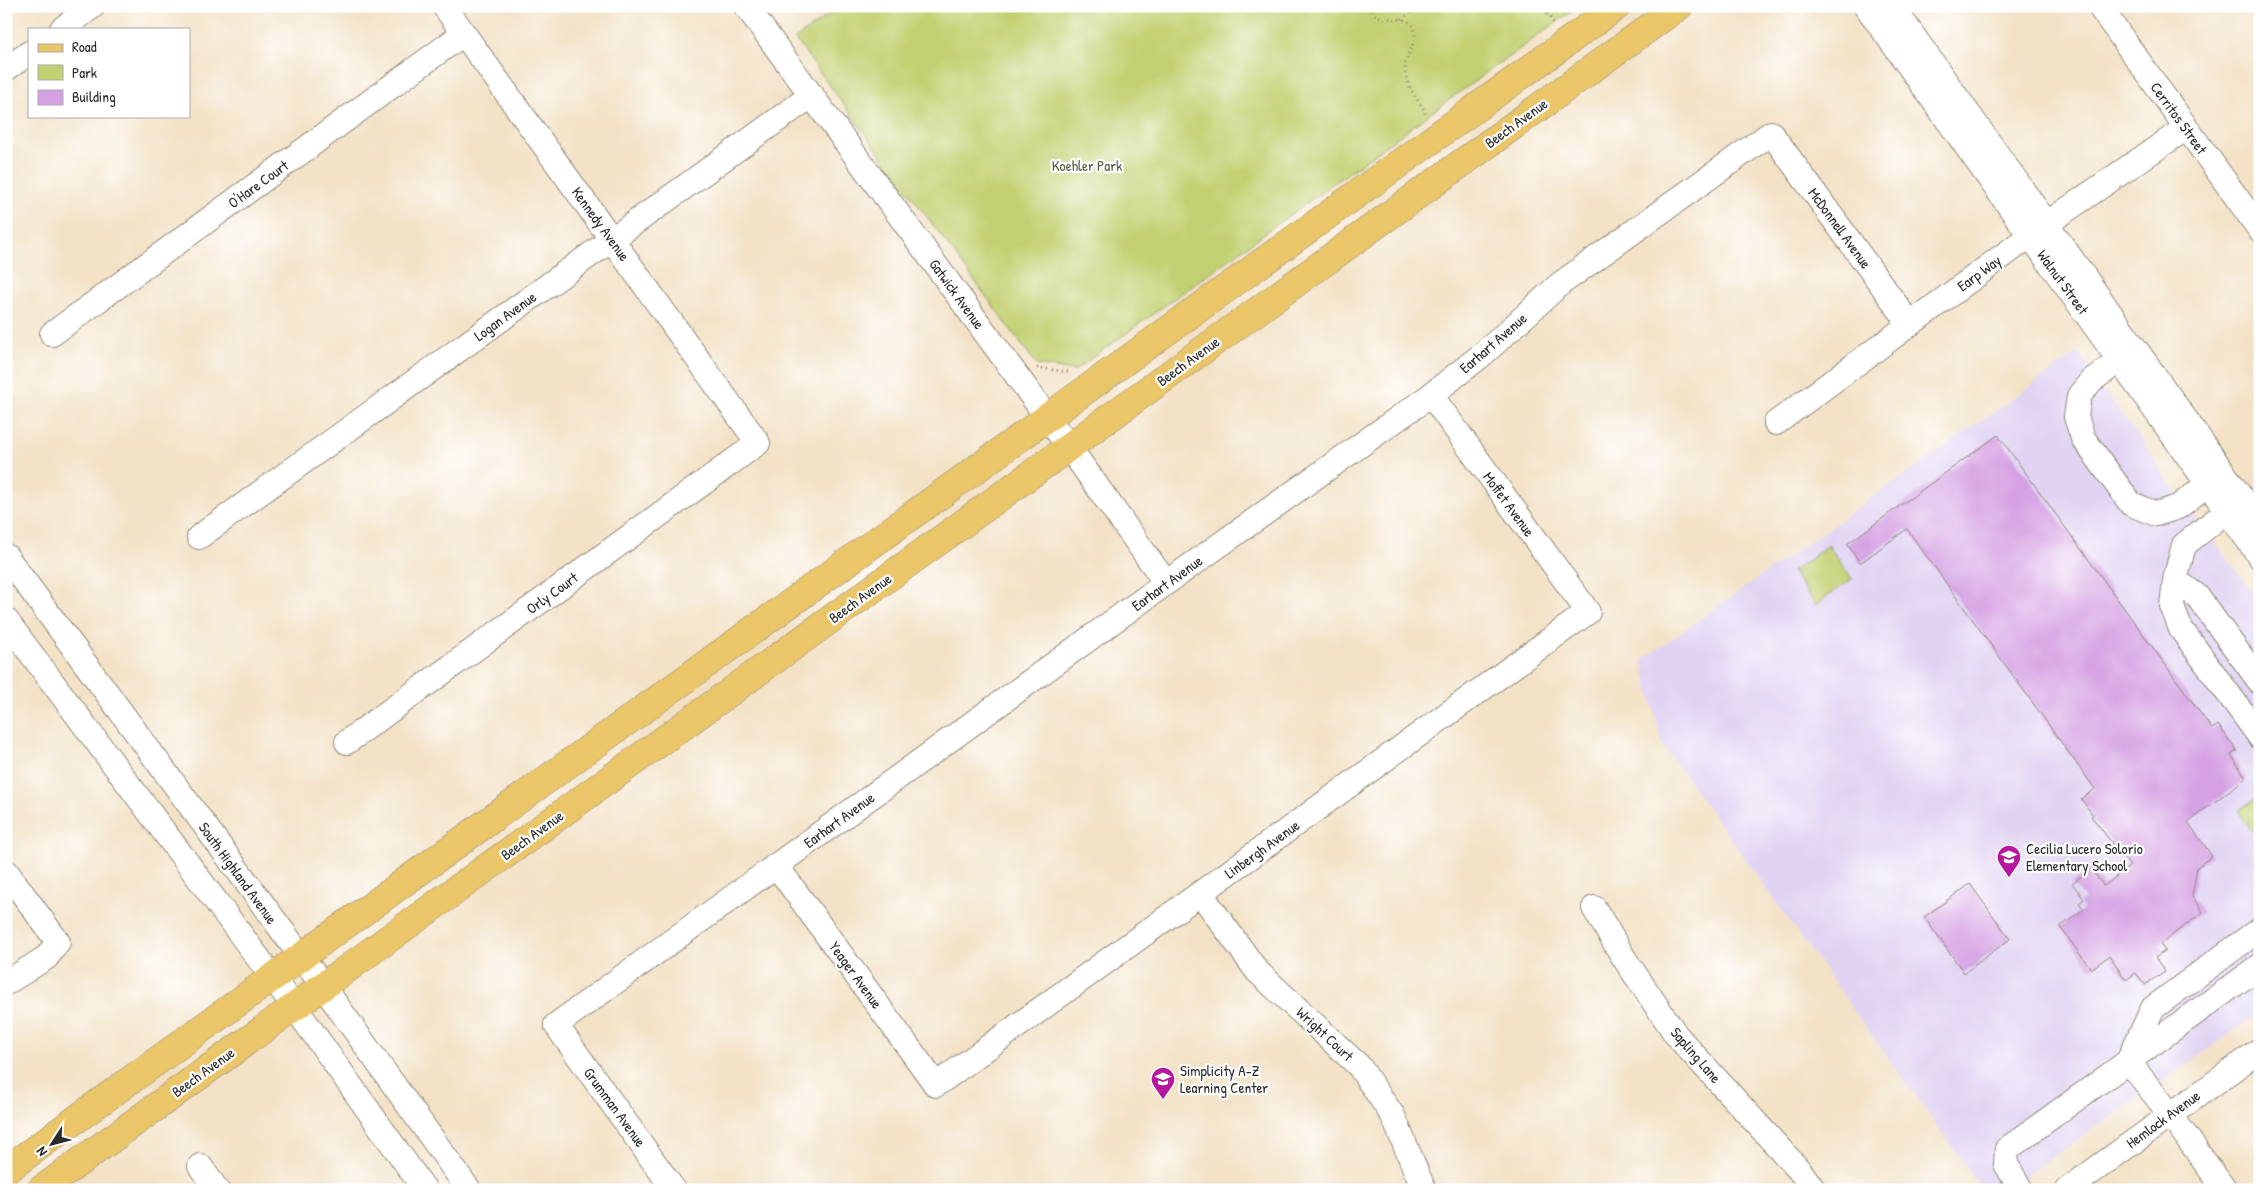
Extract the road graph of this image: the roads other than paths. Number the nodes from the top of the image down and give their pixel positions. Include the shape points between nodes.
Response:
1 (93, 6) edge
2 (444, 6) edge
3 (746, 6) edge
4 (1617, 6) edge
5 (1679, 6) edge
6 (1866, 6) edge
7 (1892, 6) edge
8 (2100, 6) edge
9 (63, 28) edge
10 (463, 34) junction
11 (28, 54) edge
12 (6, 69) edge
13 (812, 95) junction
14 (2186, 128) junction
15 (1771, 133) joint
16 (2038, 230) junction
17 (2260, 230) edge
18 (612, 239) junction
19 (1910, 324) junction
20 (52, 334) dead end
21 (2120, 360) junction
22 (1431, 395) junction
23 (1047, 418) junction
24 (1776, 423) dead end
25 (758, 443) joint
26 (1070, 447) junction
27 (2222, 496) junction
28 (2260, 524) edge
29 (199, 537) dead end
30 (6, 556) edge
31 (2260, 557) edge
32 (2175, 580) junction
33 (1166, 583) junction
34 (1588, 612) joint
35 (6, 620) edge
36 (2260, 682) edge
37 (2260, 737) edge
38 (347, 742) dead end
39 (776, 865) junction
40 (6, 871) edge
41 (1201, 894) junction
42 (1594, 908) dead end
43 (2260, 929) edge
44 (300, 956) junction
45 (2260, 966) edge
46 (272, 978) junction
47 (6, 983) edge
48 (323, 986) junction
49 (294, 1006) junction
50 (556, 1025) joint
51 (2260, 1050) edge
52 (2128, 1061) junction
53 (936, 1085) joint
54 (2170, 1114) junction
55 (200, 1166) dead end
56 (6, 1170) edge
57 (41, 1190) edge
58 (217, 1190) edge
59 (425, 1190) edge
60 (469, 1190) edge
61 (674, 1190) edge
62 (1424, 1190) edge
63 (1814, 1190) edge
64 (2021, 1190) edge
65 (2067, 1190) edge
66 (2225, 1190) edge

1 - 9 street
2 - 10 street, Kennedy Avenue
3 - 13 street, Gatwick Avenue
4 - 23 main road
5 - 26 main road, Beech Avenue
6 - 16 street, Walnut Street
7 - 16 street, Walnut Street
8 - 14 street, Cerritos Street
10 - 18 street, Kennedy Avenue
10 - 20 street, O'Hare Court
11 - 12 street
13 - 18 street, Logan Avenue
13 - 23 street, Gatwick Avenue
14 - 16 street, Earp Way
14 - 17 street, Cerritos Street
15 - 19 street, McDonnell Avenue
15 - 22 street, Earhart Avenue via 1560,284 1483,354
16 - 19 street, Earp Way
16 - 21 street, Walnut Street
16 - 27 street, Walnut Street
18 - 25 street, Kennedy Avenue
18 - 29 street, Logan Avenue
19 - 24 street, Earp Way
21 - 27 street, Walnut Street
21 - 27 street via 2091,381 2079,396 2076,417 2083,438 2131,504 2156,514
22 - 33 street, Earhart Avenue
22 - 34 street, Moffet Avenue
23 - 26 street, Gatwick Avenue
23 - 44 main road
25 - 38 street, Orly Court
26 - 33 street, Gatwick Avenue
26 - 48 main road, Beech Avenue
27 - 28 street, Walnut Street
27 - 31 street, Walnut Street
27 - 32 street via 2184,545
30 - 44 street, South Highland Avenue
32 - 36 street via 2197,596
32 - 37 street via 2172,606 2181,629
33 - 39 street, Earhart Avenue
34 - 41 street, Linbergh Avenue
35 - 46 street
39 - 50 street, Earhart Avenue
39 - 53 street, Yeager Avenue
40 - 47 street via 58,942 47,957
41 - 53 street, Linbergh Avenue
41 - 62 street, Wright Court via 1257,971 1359,1066 1393,1116
42 - 63 street, Sapling Lane via 1677,1036
43 - 52 street via 2153,1008
44 - 46 main road
44 - 48 street, South Highland Avenue
45 - 52 street
46 - 49 street
46 - 56 main road
48 - 49 main road, Beech Avenue
48 - 60 street, South Highland Avenue
49 - 57 main road, Beech Avenue
49 - 59 street
50 - 61 street, Grumman Avenue
51 - 54 street, Hemlock Avenue
52 - 54 street
52 - 64 street via 2007,1149 2006,1164
54 - 65 street, Hemlock Avenue
54 - 66 street
55 - 58 street

